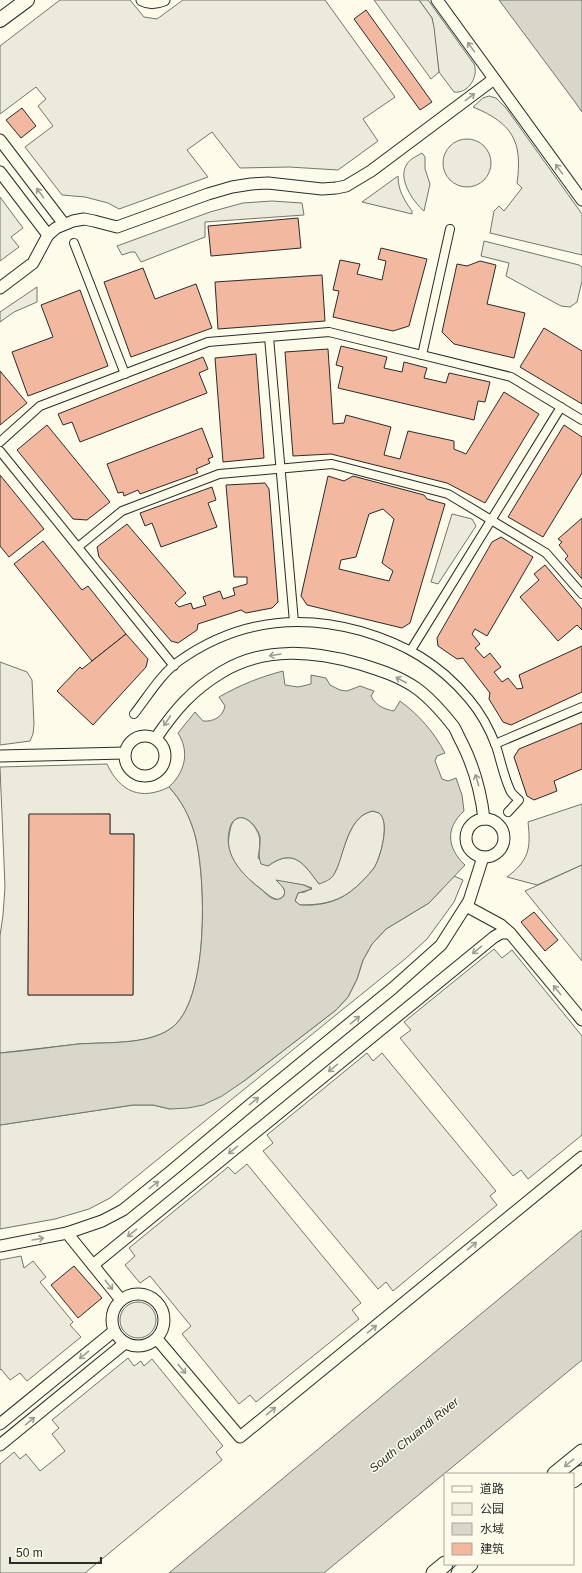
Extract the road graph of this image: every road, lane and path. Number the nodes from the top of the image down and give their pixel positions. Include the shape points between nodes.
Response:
1 (27, 0) edge
2 (142, 0) edge
3 (164, 0) edge
4 (437, 0) edge
5 (0, 20) edge
6 (494, 79) junction
7 (0, 140) edge
8 (0, 172) edge
9 (582, 200) edge
10 (64, 224) junction
11 (450, 229) dead end
12 (48, 235) junction
13 (74, 243) dead end
14 (0, 288) edge
15 (269, 337) junction
16 (422, 355) junction
17 (125, 374) junction
18 (561, 407) junction
19 (582, 420) edge
20 (0, 442) edge
21 (0, 451) edge
22 (280, 468) junction
23 (491, 520) junction
24 (78, 548) junction
25 (582, 594) edge
26 (294, 622) junction
27 (411, 650) junction
28 (174, 666) junction
29 (582, 707) edge
30 (134, 714) dead end
31 (156, 738) junction
32 (495, 744) junction
33 (125, 753) junction
34 (0, 756) edge
35 (508, 812) dead end
36 (484, 819) junction
37 (483, 857) junction
38 (466, 906) junction
39 (510, 932) junction
40 (582, 1020) edge
41 (582, 1157) edge
42 (67, 1233) junction
43 (0, 1246) edge
44 (93, 1265) junction
45 (121, 1300) junction
46 (114, 1331) junction
47 (157, 1339) junction
48 (125, 1343) junction
49 (0, 1424) edge
50 (0, 1445) edge
51 (582, 1452) edge
52 (557, 1473) edge
53 (582, 1473) edge
54 (574, 1479) edge
55 (444, 1565) edge
56 (469, 1565) edge
57 (434, 1573) edge
58 (459, 1573) edge

1 - 5 street
2 - 3 street via 156,3
6 -> 4 street
9 -> 6 street
10 -> 6 street via 84,219 117,227 208,194 251,184 268,183 322,189 346,186 371,171
10 -> 7 street
8 - 12 street
10 - 12 street
11 - 16 street
12 - 14 street via 33,263
13 - 17 street
15 - 16 street via 329,332
15 - 17 street via 208,342
15 - 22 street
16 - 18 street via 511,377
17 - 20 street via 40,406
18 - 19 street
18 - 23 street
21 - 24 street
22 - 23 street via 332,464 448,494
22 - 24 street via 219,474 122,511
22 - 26 street
23 - 25 street via 546,553
23 - 27 street
24 - 28 street
26 - 27 street via 342,626 381,637
26 - 28 street via 258,626 230,633 214,640
27 - 32 street via 450,678 470,700
28 - 30 street via 158,682
29 - 32 street
31 - 33 street via 142,735 127,747
31 - 33 street via 165,748 166,755 162,768 157,773 144,776 132,771
36 -> 31 street via 478,784 470,760 454,728 435,705 416,688 400,679 374,668 341,659 311,653 273,654 235,666 222,672 181,704
32 - 35 street via 511,793 519,800
33 - 34 street
36 - 37 street via 472,823 466,834 466,841 472,852
36 - 37 street via 496,822 504,838 500,850 489,857
37 - 38 street
38 - 39 street
42 -> 38 street via 102,1221 123,1210 170,1172 419,966 441,945
40 -> 39 street
39 -> 44 street via 494,937
47 -> 41 street via 240,1437
43 -> 42 street
42 - 44 street
44 -> 45 street
45 - 46 street via 112,1314
45 - 47 street via 129,1295 138,1294 154,1299 164,1314 162,1332
46 - 48 street
46 -> 49 street
47 - 48 street via 142,1346
50 -> 48 street
51 -> 52 main road
53 - 54 main road
55 - 57 main road
56 - 58 main road

